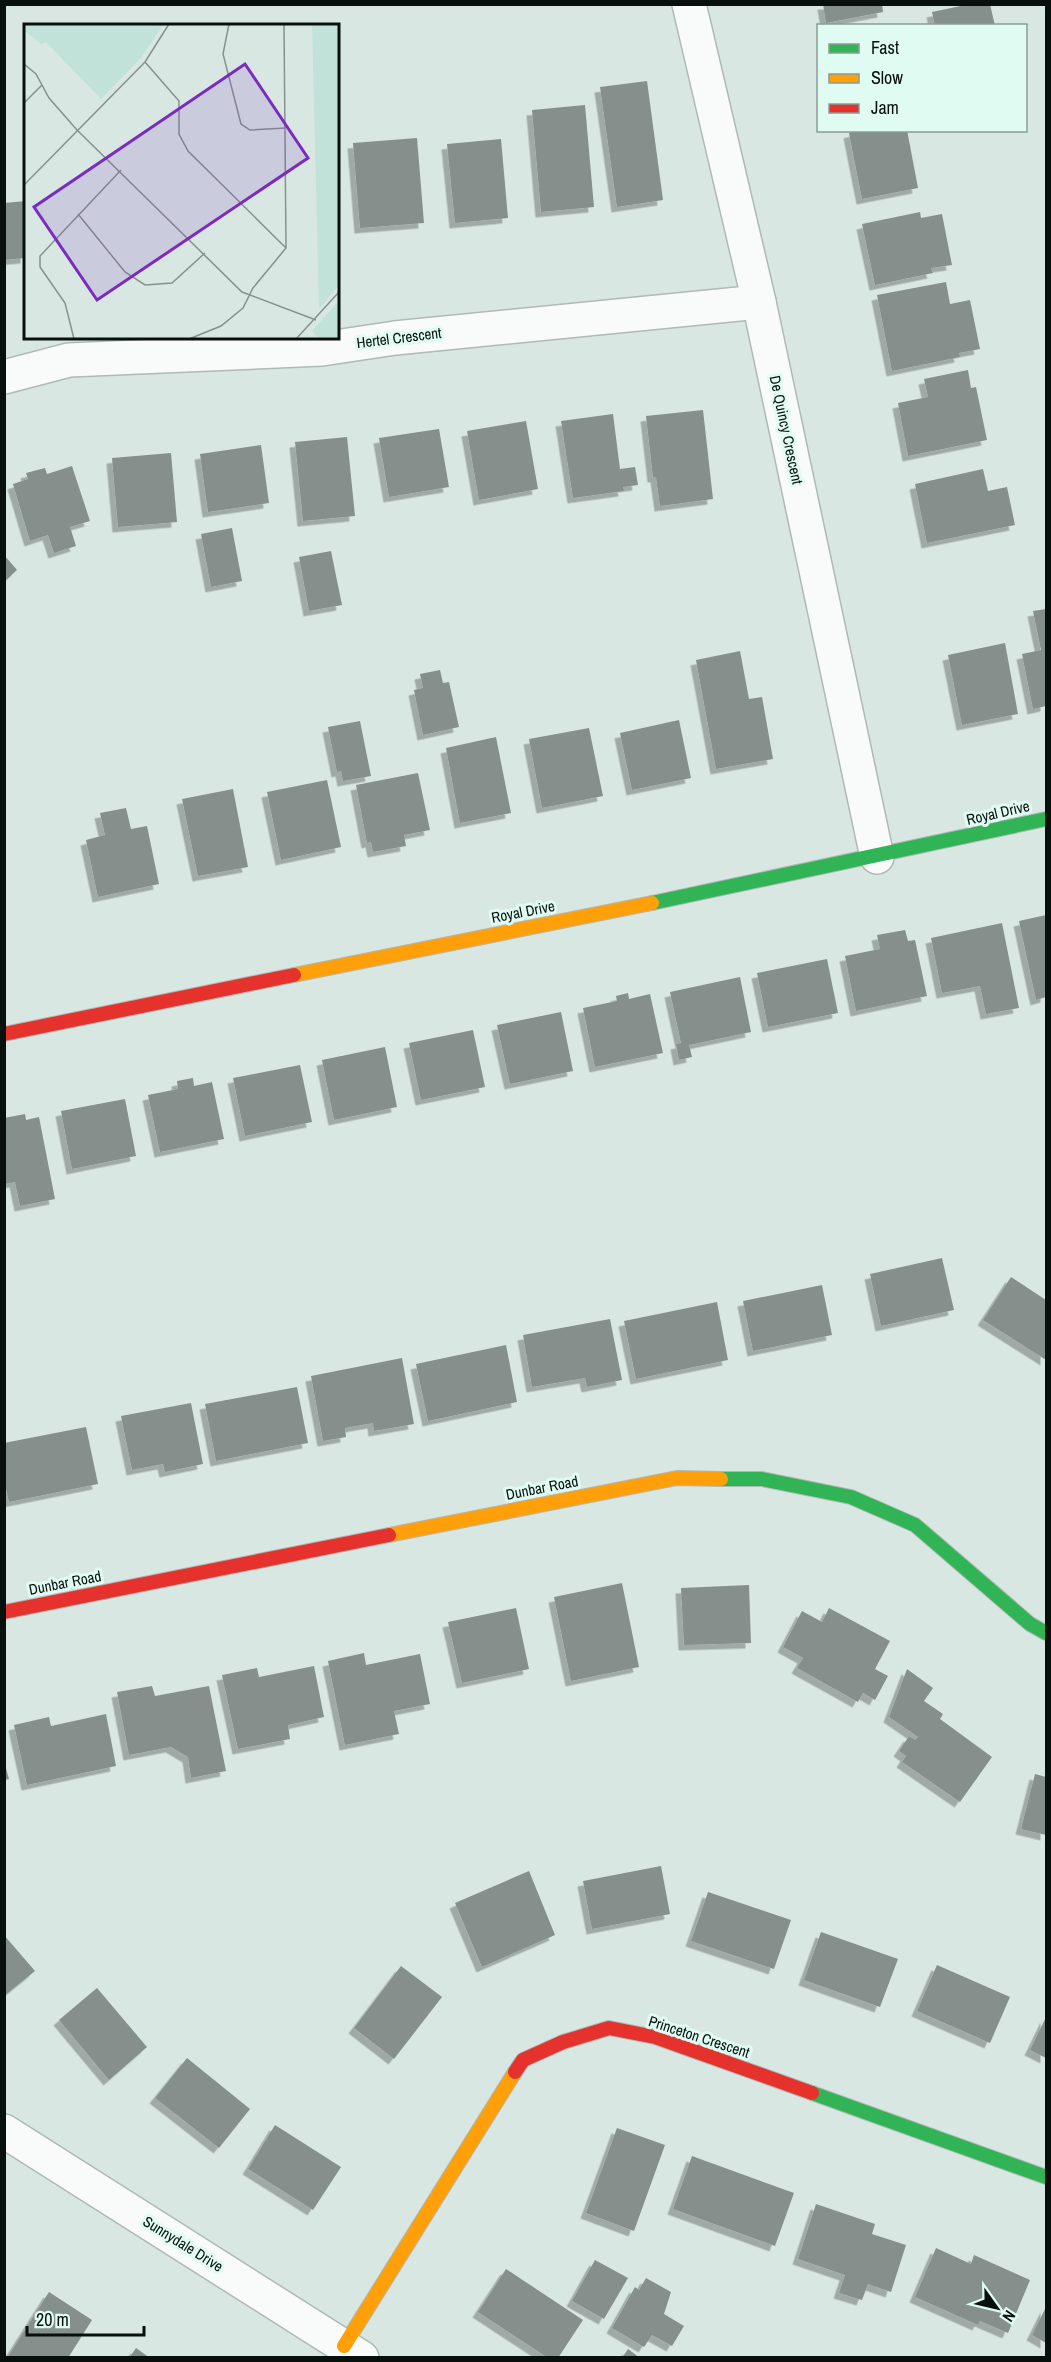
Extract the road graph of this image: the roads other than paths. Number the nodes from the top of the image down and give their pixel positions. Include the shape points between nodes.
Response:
1 (689, 4) edge
2 (759, 302) junction
3 (4, 377) edge
4 (1047, 819) edge
5 (877, 857) junction
6 (4, 1034) edge
7 (4, 1612) edge
8 (1047, 1633) edge
9 (4, 2130) edge
10 (1047, 2176) edge
11 (353, 2352) edge

1 - 2 street, De Quincy Crescent
2 - 3 street, Hertel Crescent via 322,348 69,360
2 - 5 street, De Quincy Crescent
4 - 5 street, Royal Drive
5 - 6 street, Royal Drive
7 - 8 street, Dunbar Road via 677,1478 762,1479 851,1497 915,1525 1030,1624
9 - 11 street, Sunnydale Drive
10 - 11 street, Princeton Crescent via 655,2037 609,2028 562,2042 523,2060

